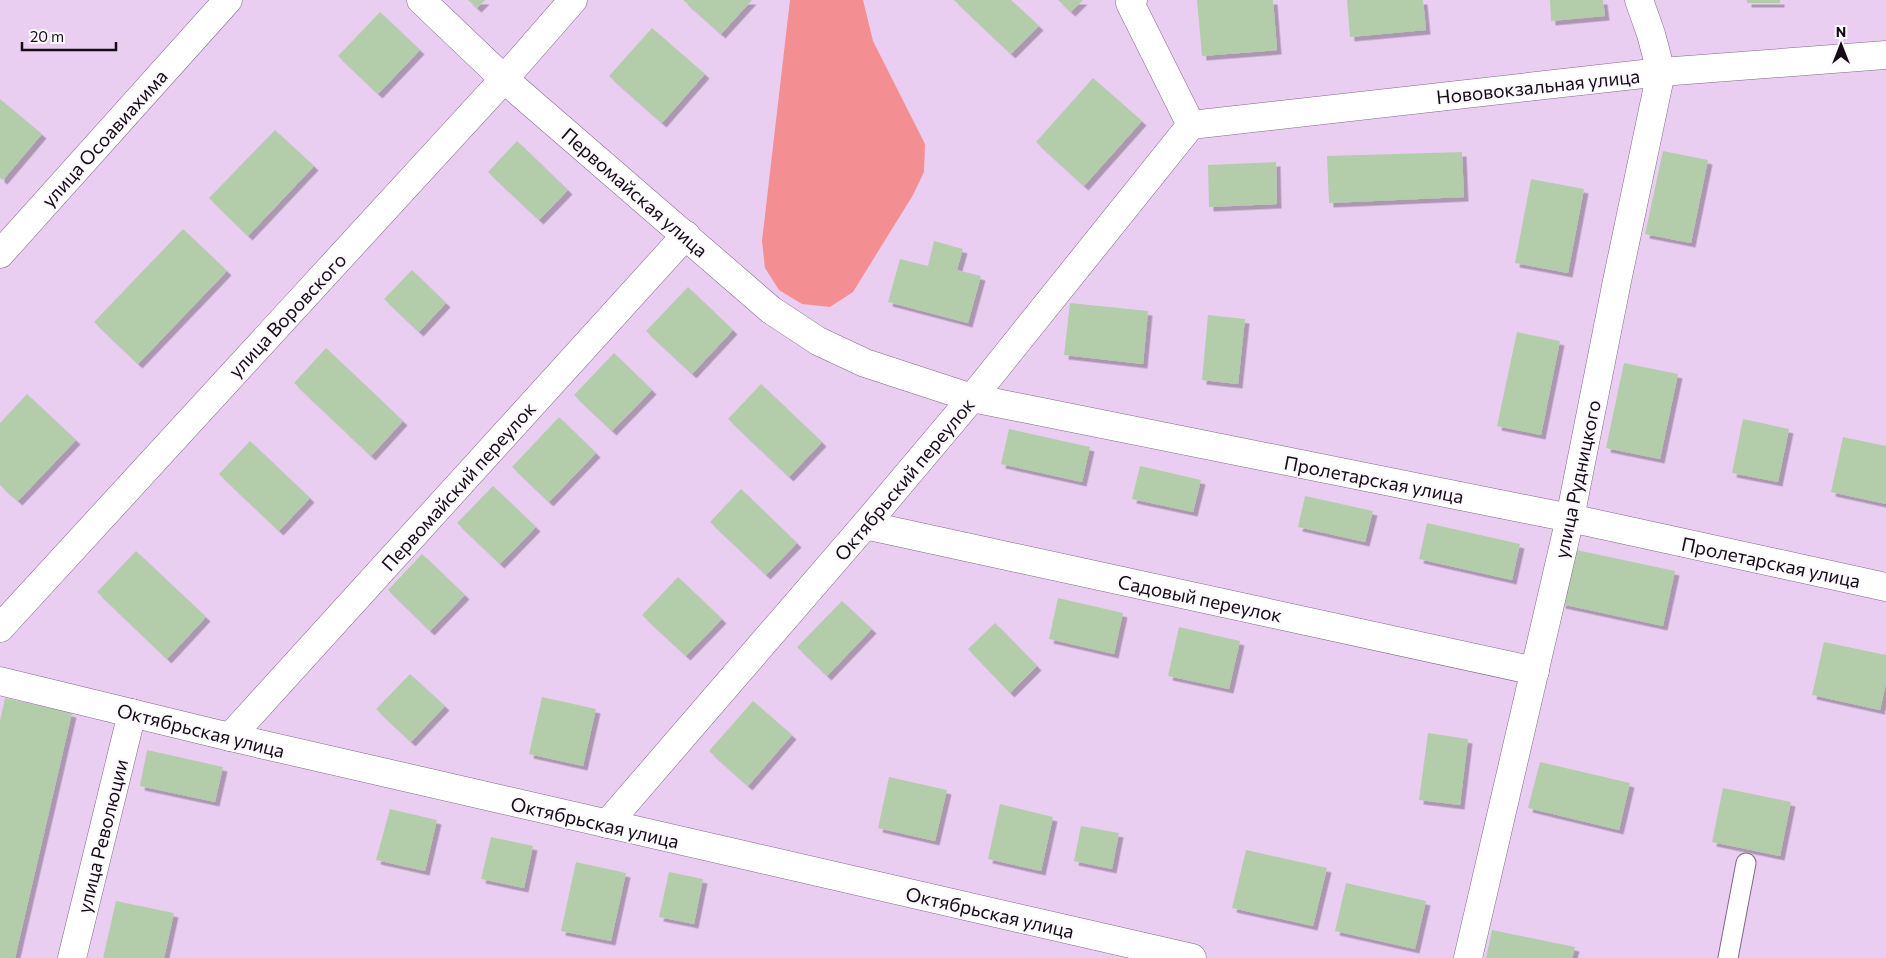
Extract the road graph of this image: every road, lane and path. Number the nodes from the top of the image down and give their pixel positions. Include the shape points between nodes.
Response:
1 (228, 0) edge
2 (421, 0) edge
3 (573, 0) edge
4 (1133, 0) edge
5 (1639, 0) edge
6 (1886, 55) edge
7 (1661, 72) junction
8 (504, 78) junction
9 (1191, 125) junction
10 (686, 235) junction
11 (0, 254) edge
12 (865, 363) joint
13 (972, 398) junction
14 (1570, 518) junction
15 (866, 525) junction
16 (1886, 588) edge
17 (0, 628) edge
18 (1535, 671) junction
19 (0, 681) edge
20 (132, 713) junction
21 (230, 737) junction
22 (607, 824) junction
23 (1746, 863) dead end
24 (1156, 954) edge
25 (72, 958) edge
26 (1192, 958) edge
27 (1468, 958) edge
28 (1728, 958) edge

1 - 11 street, улица Осоавиахима
2 - 8 street, Первомайская улица
3 - 8 street, улица Воровского
4 - 9 street via 1130,3
5 - 7 street, улица Рудницкого
6 - 7 street, Нововокзальная улица
7 - 9 street, Нововокзальная улица
7 - 14 street, улица Рудницкого
8 - 10 street, Первомайская улица
8 - 17 street, улица Воровского
9 - 13 street, Октябрьский переулок
10 - 12 street, Первомайская улица via 772,310 818,341
10 - 21 street, Первомайский переулок
12 - 13 street, Пролетарская улица
13 - 14 street, Пролетарская улица
13 - 15 street, Октябрьский переулок
14 - 16 street, Пролетарская улица
14 - 18 street, улица Рудницкого
15 - 18 street, Садовый переулок
15 - 22 street, Октябрьский переулок
18 - 27 street, улица Рудницкого
19 - 20 street, Октябрьская улица
20 - 21 street, Октябрьская улица
20 - 25 street, улица Революции
21 - 22 street, Октябрьская улица
22 - 24 street, Октябрьская улица
23 - 28 lane
24 - 26 street, Октябрьская улица

